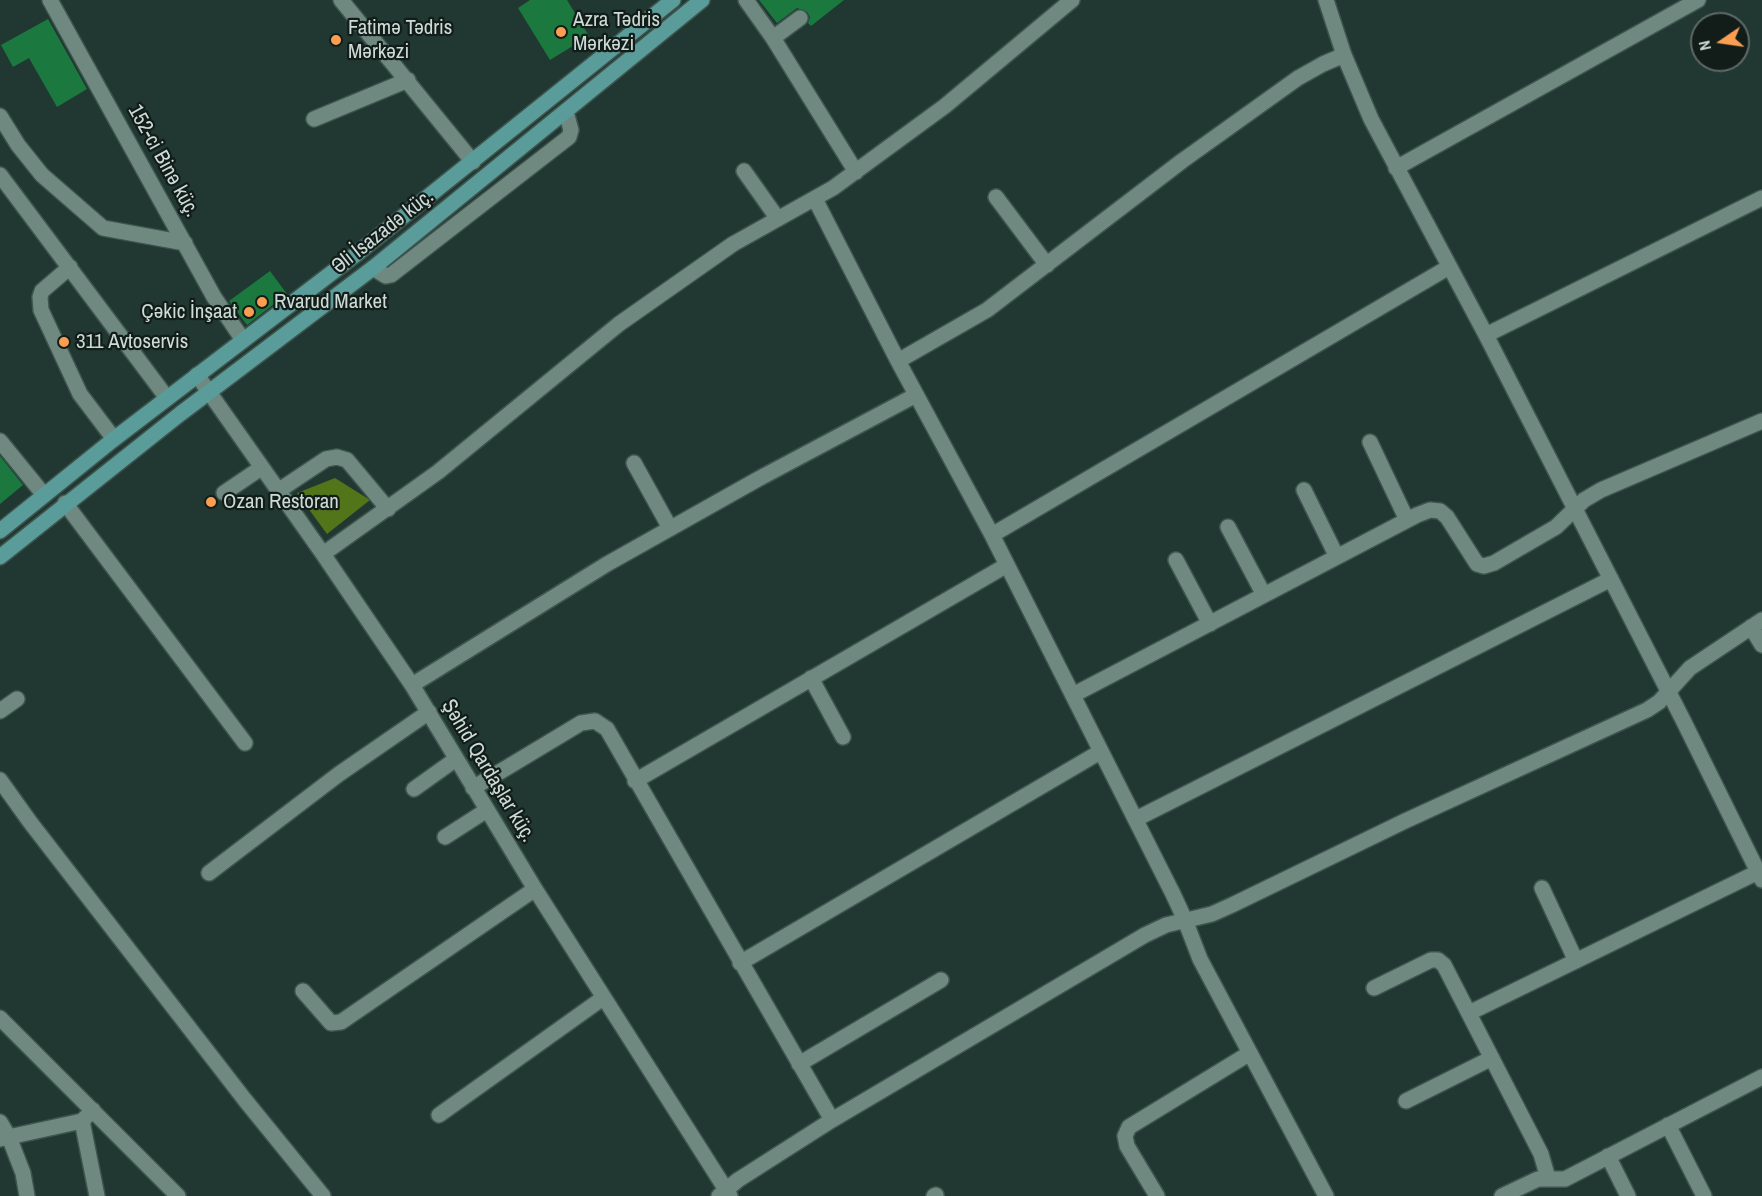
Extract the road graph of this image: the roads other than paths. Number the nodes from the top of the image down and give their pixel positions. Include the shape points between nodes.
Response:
1 (50, 0) edge
2 (341, 0) edge
3 (673, 0) edge
4 (702, 0) edge
5 (746, 0) edge
6 (1072, 0) edge
7 (1326, 0) edge
8 (1698, 0) edge
9 (800, 18) dead end
10 (772, 38) junction
11 (1344, 55) junction
12 (408, 80) junction
13 (566, 112) junction
14 (0, 116) edge
15 (314, 119) dead end
16 (472, 162) junction
17 (1396, 168) junction
18 (744, 171) dead end
19 (856, 172) junction
20 (0, 175) edge
21 (996, 197) dead end
22 (1762, 198) edge
23 (814, 199) junction
24 (778, 219) junction
25 (185, 243) junction
26 (1047, 265) junction
27 (70, 267) junction
28 (1449, 267) junction
29 (373, 268) junction
30 (1486, 335) junction
31 (243, 340) junction
32 (898, 361) junction
33 (197, 375) junction
34 (209, 392) junction
35 (916, 395) junction
36 (167, 398) junction
37 (180, 414) junction
38 (1762, 421) edge
39 (114, 439) junction
40 (0, 441) edge
41 (1370, 442) dead end
42 (634, 463) dead end
43 (261, 468) junction
44 (1304, 490) dead end
45 (279, 491) junction
46 (224, 493) dead end
47 (44, 495) junction
48 (65, 503) junction
49 (388, 509) junction
50 (1574, 510) junction
51 (1407, 520) junction
52 (1228, 527) dead end
53 (670, 528) junction
54 (0, 531) edge
55 (992, 535) junction
56 (323, 554) junction
57 (0, 557) edge
58 (1337, 557) junction
59 (1176, 560) dead end
60 (1007, 565) junction
61 (1611, 579) junction
62 (1264, 595) junction
63 (1756, 623) edge
64 (1209, 624) junction
65 (1762, 645) edge
66 (811, 678) junction
67 (412, 685) junction
68 (1668, 692) junction
69 (1073, 695) junction
70 (16, 699) dead end
71 (0, 711) edge
72 (429, 712) junction
73 (843, 737) dead end
74 (245, 743) dead end
75 (1100, 752) junction
76 (456, 759) junction
77 (0, 780) edge
78 (635, 781) junction
79 (473, 788) junction
80 (414, 789) dead end
81 (487, 810) junction
82 (1136, 819) junction
83 (445, 837) dead end
84 (1756, 850) edge
85 (209, 873) dead end
86 (1760, 876) edge
87 (1542, 888) dead end
88 (535, 889) junction
89 (1185, 920) junction
90 (1576, 961) junction
91 (740, 963) junction
92 (941, 980) dead end
93 (1374, 988) dead end
94 (303, 991) dead end
95 (603, 998) junction
96 (1469, 1013) junction
97 (0, 1019) edge
98 (1250, 1053) junction
99 (1492, 1058) junction
100 (799, 1064) junction
101 (1762, 1077) edge
102 (1406, 1101) dead end
103 (439, 1115) dead end
104 (87, 1116) junction
105 (832, 1120) junction
106 (0, 1122) edge
107 (1668, 1125) junction
108 (5, 1138) edge
109 (1608, 1156) junction
110 (1548, 1178) junction
111 (725, 1194) edge
112 (27, 1196) edge
113 (97, 1196) edge
114 (178, 1196) edge
115 (323, 1196) edge
116 (1157, 1196) edge
117 (1326, 1196) edge
118 (1502, 1196) edge
119 (1628, 1196) edge
120 (1704, 1196) edge

1 - 25 street, 152-ci Binə küç.
2 - 12 street
3 - 16 main road, Əli İsazadə küç.
4 - 13 main road, Əli İsazadə küç.
5 - 10 street
6 - 19 street via 945,106
7 - 11 street
8 - 17 street
9 - 10 street
10 - 19 street
11 - 17 street
11 - 26 street via 1298,78
12 - 15 street
12 - 16 street
13 - 29 main road, Əli İsazadə küç.
13 - 29 street via 569,137 391,275
14 - 25 street via 42,175 103,228
16 - 31 main road, Əli İsazadə küç.
17 - 28 street
18 - 24 street
19 - 23 street
20 - 27 street
21 - 26 street
22 - 30 street
23 - 24 street
23 - 32 street
24 - 49 street via 733,244 619,324
25 - 31 street, 152-ci Binə küç.
26 - 32 street via 987,310
27 - 36 street
27 - 39 street via 42,291 41,310 80,394
28 - 30 street
28 - 55 street
29 - 34 main road, Əli İsazadə küç.
30 - 50 street
31 - 33 main road, Əli İsazadə küç.
32 - 35 street
33 - 34 street, Şəhid Qardaşlar küç.
33 - 36 main road, Əli İsazadə küç.
34 - 37 main road, Əli İsazadə küç.
34 - 43 street, Şəhid Qardaşlar küç.
35 - 53 street
35 - 55 street
36 - 37 main road
36 - 39 main road, Əli İsazadə küç.
37 - 48 main road, Əli İsazadə küç.
38 - 50 street via 1601,490
39 - 47 main road, Əli İsazadə küç.
40 - 47 street
41 - 51 street
42 - 53 street
43 - 45 street, Şəhid Qardaşlar küç.
43 - 46 street
44 - 58 street
45 - 49 street via 326,459 337,457 347,460
45 - 56 street, Şəhid Qardaşlar küç.
47 - 54 main road, Əli İsazadə küç.
48 - 57 main road, Əli İsazadə küç.
48 - 74 street
49 - 56 street
50 - 51 street via 1556,527 1484,566 1478,564 1440,511 1430,510
50 - 61 street
51 - 58 street
52 - 62 street
53 - 67 street
55 - 60 street
56 - 67 street, Şəhid Qardaşlar küç.
58 - 62 street
59 - 64 street
60 - 66 street
60 - 69 street
61 - 68 street
61 - 82 street
62 - 64 street
63 - 65 street
63 - 68 street via 1690,668
64 - 69 street
66 - 73 street
66 - 78 street
67 - 72 street, Şəhid Qardaşlar küç.
68 - 84 street
68 - 89 street via 1647,710 1232,905
69 - 75 street
70 - 71 street
72 - 76 street, Şəhid Qardaşlar küç.
72 - 85 street via 339,774
75 - 82 street
75 - 91 street
76 - 79 street, Şəhid Qardaşlar küç.
76 - 80 street
77 - 115 street
78 - 79 street via 607,729 601,723 588,721
78 - 91 street
79 - 81 street, Şəhid Qardaşlar küç.
81 - 83 street
81 - 88 street, Şəhid Qardaşlar küç.
82 - 89 street
84 - 86 street
86 - 90 street
87 - 90 street
88 - 94 street via 341,1022 330,1023
88 - 95 street, Şəhid Qardaşlar küç.
89 - 98 street via 1200,959
89 - 105 street via 1145,934
90 - 96 street
91 - 100 street
92 - 100 street
93 - 96 street via 1438,960
95 - 103 street
95 - 111 street, Şəhid Qardaşlar küç.
96 - 99 street
97 - 104 street
98 - 116 street via 1129,1127 1125,1136 1127,1146
98 - 117 street
99 - 102 street
99 - 110 street via 1541,1154
100 - 105 street
101 - 107 street
104 - 108 street
104 - 113 street
104 - 114 street
105 - 111 street
106 - 108 street
107 - 109 street
107 - 120 street
108 - 112 street via 23,1173
109 - 110 street via 1565,1179
109 - 119 street
110 - 118 street via 1529,1182

